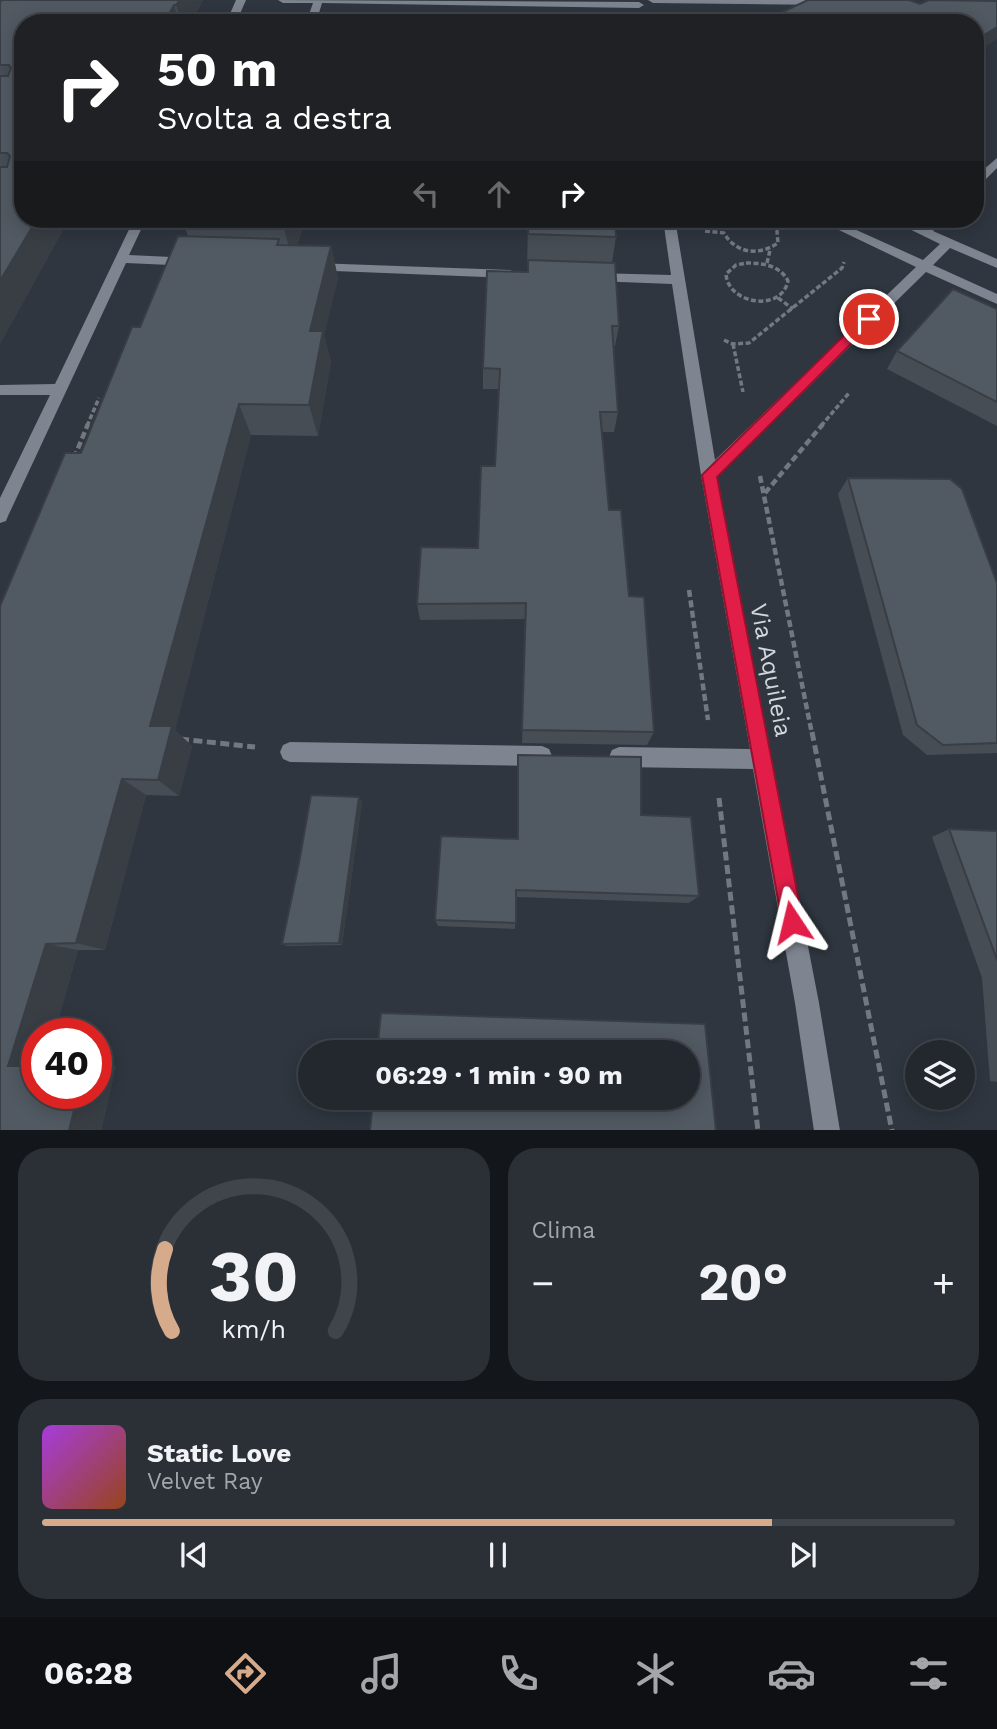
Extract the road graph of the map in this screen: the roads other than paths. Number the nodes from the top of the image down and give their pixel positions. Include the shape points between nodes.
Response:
1 (283, 0) edge
2 (653, 0) edge
3 (318, 1) edge
4 (844, 2) edge
5 (639, 7) edge
6 (997, 161) edge
7 (984, 174) edge
8 (136, 228) edge
9 (670, 228) edge
10 (843, 228) edge
11 (915, 228) edge
12 (928, 228) edge
13 (924, 232) junction
14 (949, 242) junction
15 (120, 260) junction
16 (211, 263) edge
17 (925, 264) junction
18 (997, 264) edge
19 (295, 266) edge
20 (531, 274) edge
21 (586, 276) edge
22 (678, 280) junction
23 (997, 299) edge
24 (59, 389) junction
25 (0, 390) edge
26 (709, 475) junction
27 (0, 516) edge
28 (290, 752) road end
29 (564, 756) edge
30 (605, 757) edge
31 (762, 759) junction
32 (827, 1130) edge

1 - 3 street
2 - 4 street
3 - 5 street
6 - 7 street
8 - 15 street
9 - 22 street, Via Aquileia
10 - 17 street
11 - 13 street
12 - 13 street
13 - 14 street
14 - 17 street
14 - 18 street
15 - 16 street
15 - 24 street
17 - 23 street
17 - 26 street
19 - 20 street
21 - 22 street
22 - 26 street, Via Aquileia
24 - 25 street
24 - 27 street
26 - 31 street, Via Aquileia
28 - 29 street
30 - 31 street
31 - 32 street, Via Aquileia

